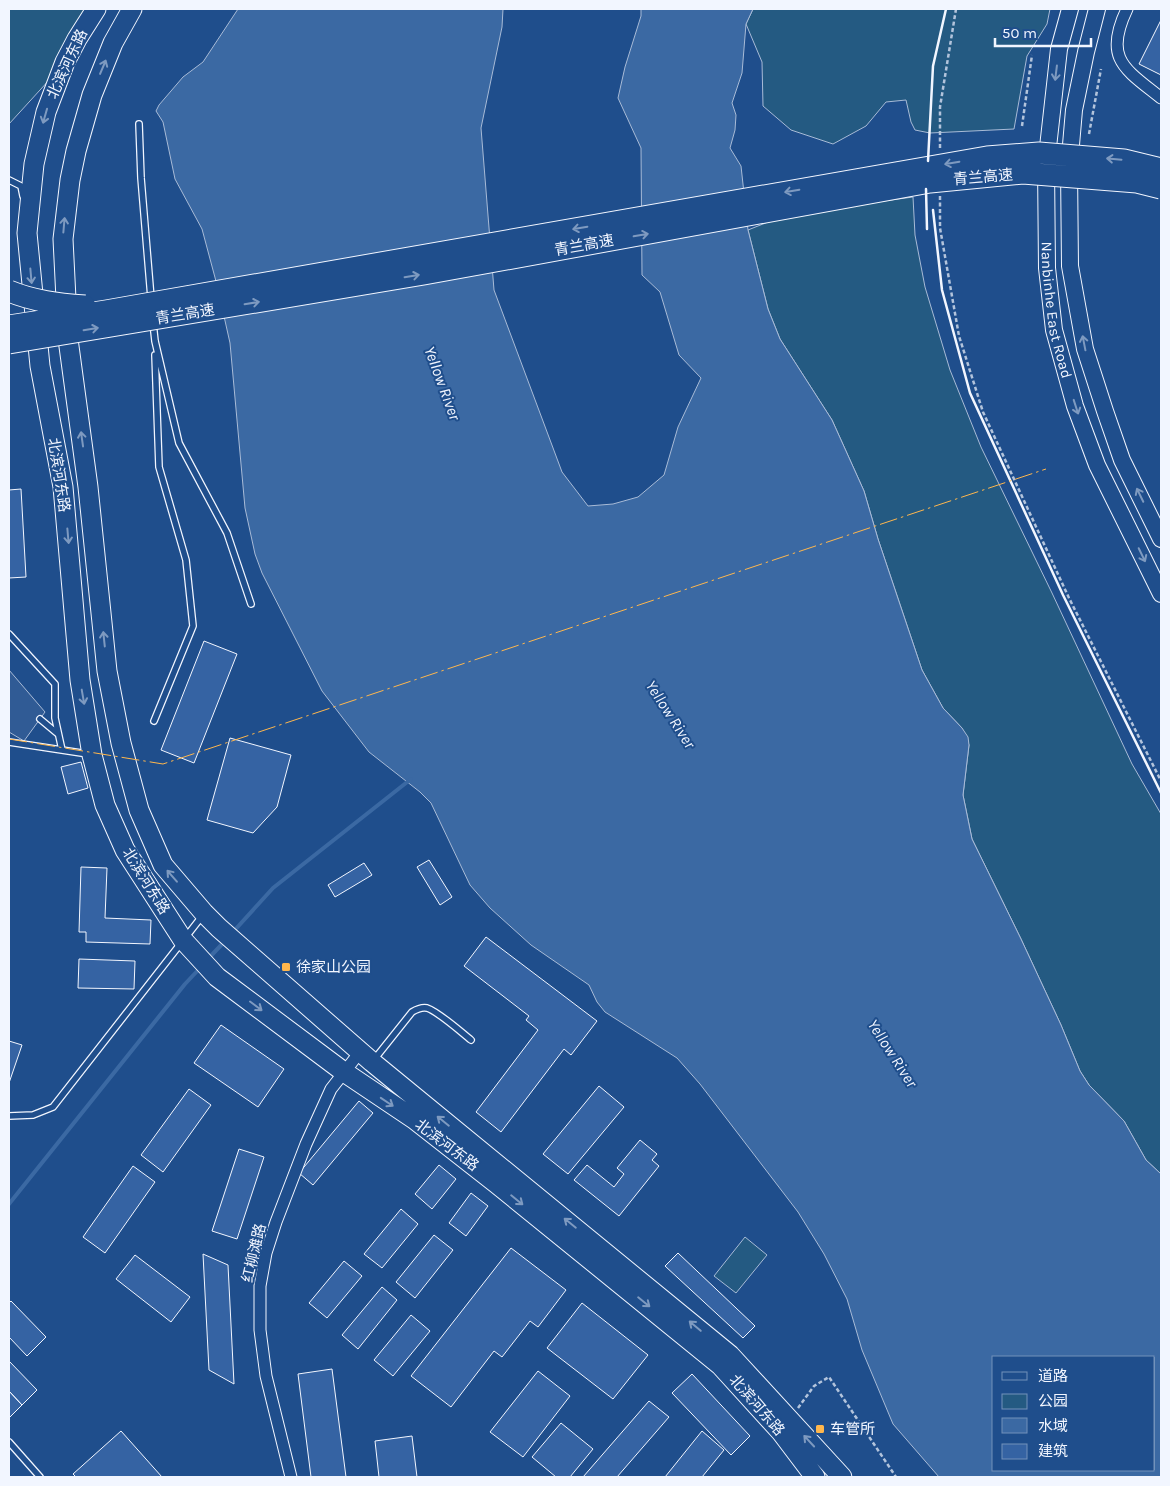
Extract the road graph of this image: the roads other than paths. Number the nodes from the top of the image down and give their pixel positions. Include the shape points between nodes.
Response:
1 (96, 9) edge
2 (132, 9) edge
3 (1070, 9) edge
4 (1097, 9) edge
5 (1127, 9) edge
6 (1161, 98) edge
7 (139, 124) dead end
8 (1161, 169) edge
9 (9, 180) edge
10 (1161, 188) edge
11 (27, 233) junction
12 (9, 291) edge
13 (125, 307) junction
14 (9, 326) edge
15 (155, 341) junction
16 (9, 343) edge
17 (1161, 539) edge
18 (1161, 594) edge
19 (251, 604) dead end
20 (9, 634) edge
21 (40, 718) dead end
22 (154, 721) dead end
23 (58, 734) junction
24 (9, 742) edge
25 (62, 750) junction
26 (92, 755) junction
27 (204, 913) junction
28 (189, 947) junction
29 (471, 1040) dead end
30 (366, 1057) junction
31 (344, 1072) junction
32 (9, 1116) edge
33 (9, 1442) edge
34 (40, 1477) edge
35 (291, 1477) edge
36 (815, 1477) edge
37 (842, 1477) edge

1 -> 11 main road, 北滨河东路 via 65,62 46,112 34,164
27 -> 2 main road, 北滨河东路 via 162,865 139,810 121,742 107,671 88,487 68,339 63,239 70,180 92,95
3 -> 18 main road, Nanbinhe East Road via 1059,49 1046,165 1047,268 1054,330 1075,406 1097,465
17 -> 4 main road, Nanbinhe East Road via 1122,460 1105,411 1085,349 1070,266 1069,168 1074,110
5 - 6 street via 1116,47 1120,61
7 - 15 lane
8 -> 13 highway, 青兰高速, bridge via 1124,160 1039,152 987,157
9 - 11 lane via 21,186
16 -> 10 highway, 青兰高速, bridge via 424,274 930,182 1023,173 1137,182
11 -> 26 main road, 北滨河东路 via 40,366 63,487 80,680
12 - 13 highway, bridge via 28,299 56,304
13 - 14 highway, bridge
15 - 19 lane via 179,443 227,533
15 - 22 lane via 159,467 186,560 193,626
20 - 23 lane via 55,684
21 - 23 lane
23 - 25 lane
24 - 25 lane
25 - 26 lane
26 - 28 main road, 北滨河东路 via 105,805 125,850
27 - 28 lane
27 - 30 main road, 北滨河东路
28 -> 31 main road, 北滨河东路 via 217,977
28 - 32 lane via 53,1107 33,1115
29 - 30 lane via 433,1011 422,1008 412,1012
30 - 31 street, 红柳滩路
37 -> 30 main road, 北滨河东路 via 730,1355
31 - 35 street, 红柳滩路 via 331,1089 306,1144 276,1222 260,1286 260,1330 266,1376
31 -> 36 main road, 北滨河东路 via 414,1119 720,1364 781,1432
33 - 34 lane

